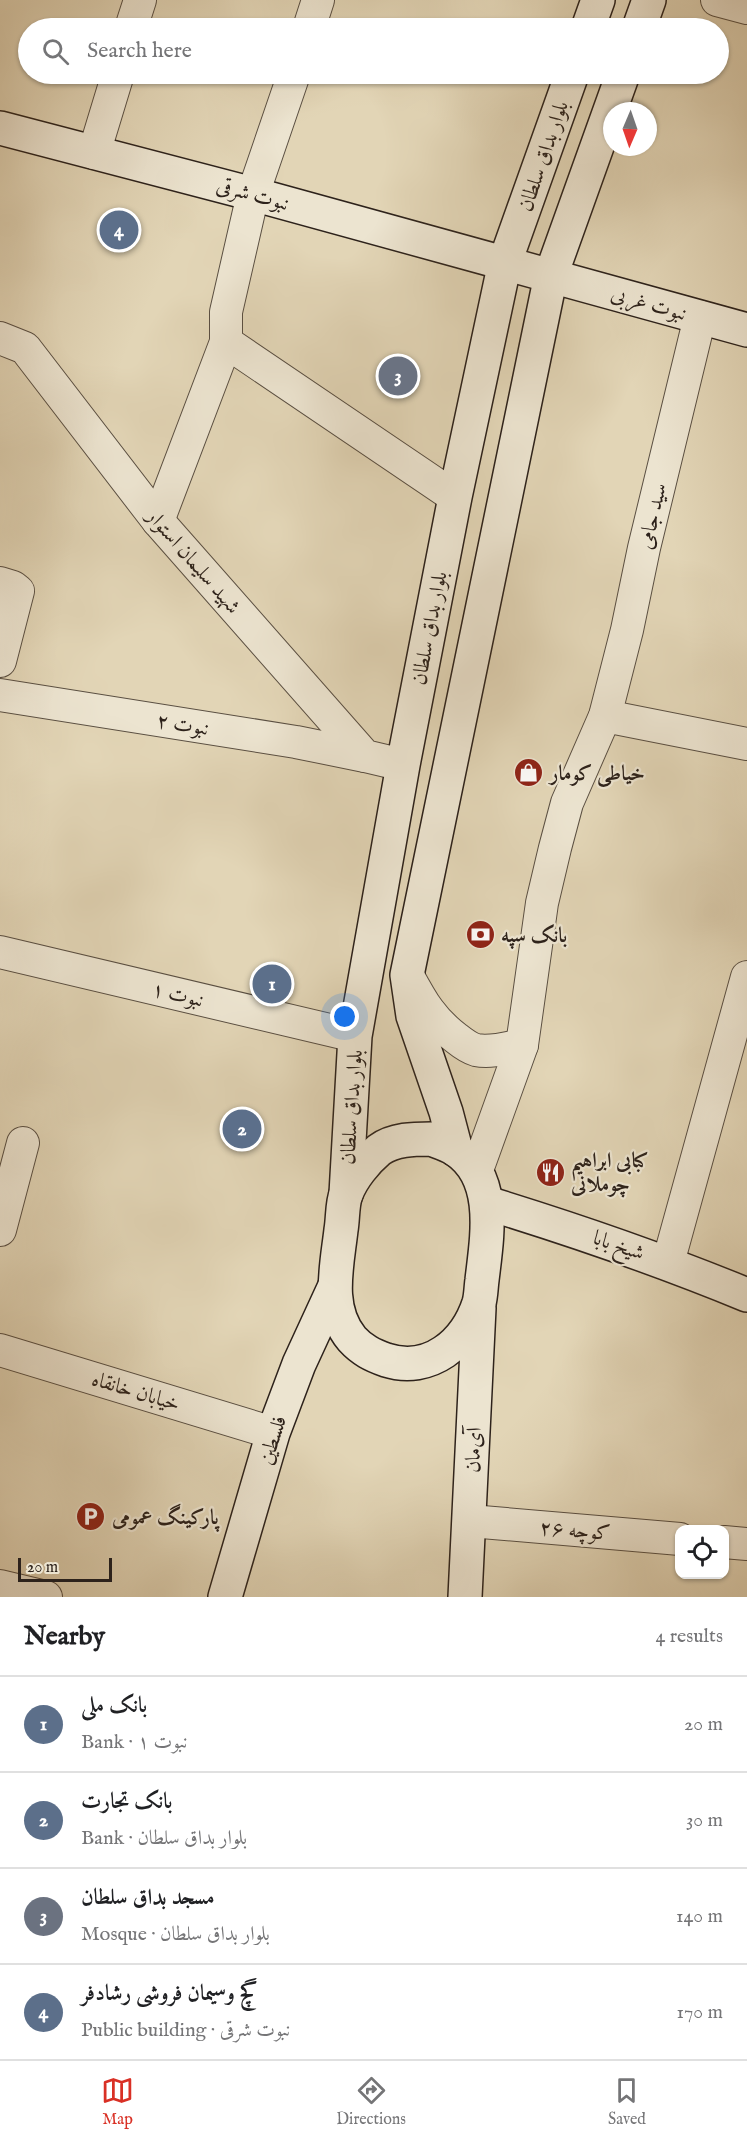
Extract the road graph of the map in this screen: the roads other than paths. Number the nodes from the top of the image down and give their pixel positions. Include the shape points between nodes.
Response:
1 (140, 0) edge
2 (318, 0) edge
3 (598, 0) edge
4 (649, 0) edge
5 (717, 0) edge
6 (747, 8) edge
7 (134, 18) edge
8 (312, 18) edge
9 (592, 18) edge
10 (643, 18) edge
11 (115, 84) edge
12 (291, 84) edge
13 (568, 84) edge
14 (619, 84) edge
15 (0, 128) edge
16 (94, 153) junction
17 (253, 194) junction
18 (505, 262) junction
19 (551, 275) junction
20 (700, 317) junction
21 (747, 330) edge
22 (0, 338) edge
23 (225, 342) junction
24 (455, 497) junction
25 (158, 521) junction
26 (9, 587) edge
27 (0, 662) edge
28 (0, 695) edge
29 (604, 716) junction
30 (747, 744) edge
31 (365, 756) junction
32 (403, 765) junction
33 (0, 952) edge
34 (407, 975) junction
35 (747, 977) edge
36 (356, 1036) junction
37 (522, 1045) junction
38 (23, 1143) dead end
39 (467, 1160) junction
40 (346, 1194) junction
41 (487, 1203) junction
42 (0, 1230) edge
43 (668, 1263) junction
44 (334, 1288) junction
45 (747, 1295) edge
46 (480, 1302) junction
47 (0, 1350) edge
48 (273, 1433) junction
49 (470, 1521) junction
50 (675, 1539) edge
51 (729, 1542) edge
52 (747, 1544) edge
53 (0, 1586) edge
54 (46, 1597) edge
55 (225, 1597) edge
56 (465, 1597) edge

1 - 7 street
2 - 8 street
3 - 9 main road
4 - 10 main road
5 - 6 street
11 - 16 street
12 - 17 street
13 - 18 main road, بلوار بداق سلطان
14 - 19 main road
15 - 16 main road, نبوت شرقی
16 - 17 main road, نبوت شرقی
17 - 18 main road, نبوت شرقی
17 - 23 street via 226,312
18 - 19 main road, نبوت شرقی
18 - 24 main road, بلوار بداق سلطان
19 - 20 main road, نبوت غربی
19 - 34 main road
20 - 21 main road, نبوت غربی
20 - 29 street, سید جامی
22 - 25 street, شهید سلیمان استوار via 25,348
23 - 24 street
23 - 25 street
24 - 32 main road, بلوار بداق سلطان
25 - 31 street, شهید سلیمان استوار
26 - 27 street
28 - 31 street, نبوت ۲
29 - 30 street
29 - 37 street, سید جامی via 567,803 555,848 542,903
31 - 32 street
32 - 36 main road, بلوار بداق سلطان
33 - 36 street, نبوت ۱
34 - 37 street via 426,1009 467,1045 496,1050
34 - 39 main road via 413,1016
35 - 43 street
36 - 40 main road, بلوار بداق سلطان
37 - 39 street, سید جامی
38 - 42 street
39 - 40 main road via 431,1139 403,1140 380,1149
39 - 41 main road
40 - 44 main road
41 - 43 main road, شیخ بابا
41 - 46 main road
43 - 45 main road, شیخ بابا
44 - 46 main road via 339,1315 351,1338 369,1354 397,1364 425,1362 446,1352 463,1335
44 - 48 main road, فلسطین
46 - 49 main road, آی‌مان
47 - 48 street, خیابان خانقاه
48 - 55 main road, فلسطین
49 - 50 street, کوچه ۲۶
49 - 56 main road, آی‌مان
51 - 52 street
53 - 54 street

